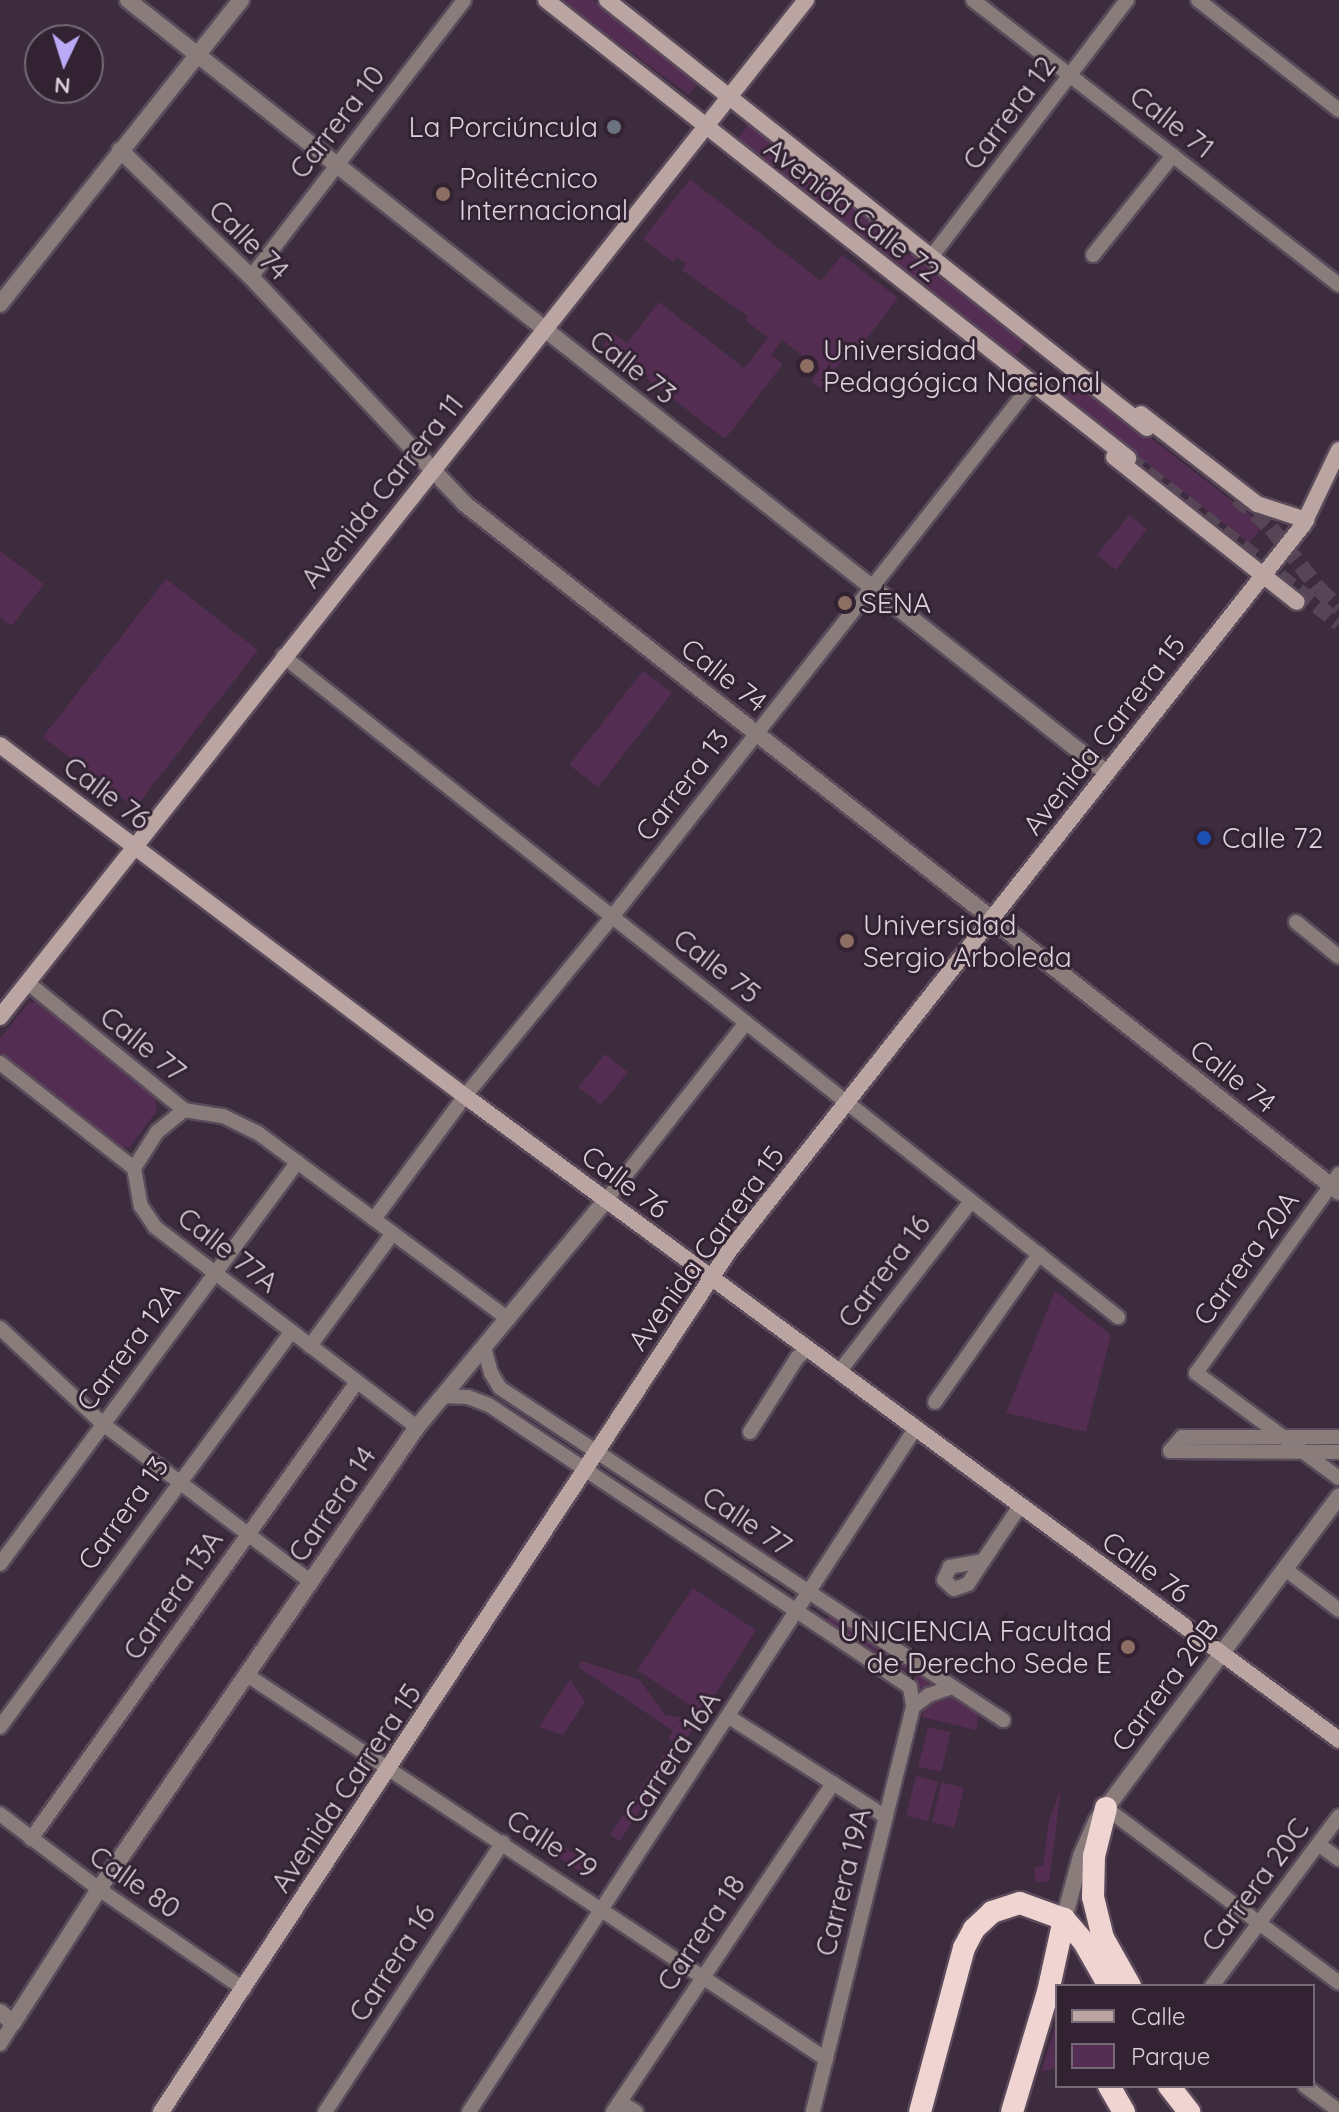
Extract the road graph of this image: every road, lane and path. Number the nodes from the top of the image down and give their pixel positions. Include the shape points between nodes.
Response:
1 (128, 0) edge
2 (241, 0) edge
3 (464, 0) edge
4 (546, 0) edge
5 (607, 0) edge
6 (806, 0) edge
7 (973, 0) edge
8 (1127, 0) edge
9 (1198, 0) edge
10 (197, 55) junction
11 (1071, 76) junction
12 (730, 97) junction
13 (1339, 110) edge
14 (706, 127) junction
15 (120, 150) junction
16 (1173, 155) junction
17 (337, 165) junction
18 (1093, 255) dead end
19 (932, 256) junction
20 (251, 277) junction
21 (1339, 285) edge
22 (0, 304) edge
23 (544, 331) junction
24 (1055, 354) junction
25 (1032, 384) junction
26 (1147, 428) dead end
27 (1339, 450) edge
28 (1128, 458) tunnel mouth
29 (431, 470) junction
30 (1306, 520) junction
31 (1264, 575) junction
32 (872, 588) junction
33 (1297, 602) dead end
34 (283, 656) junction
35 (755, 733) junction
36 (0, 745) edge
37 (1107, 773) junction
38 (133, 847) junction
39 (612, 917) junction
40 (991, 920) junction
41 (1296, 922) dead end
42 (1339, 957) edge
43 (28, 983) junction
44 (1, 1013) edge
45 (746, 1023) junction
46 (0, 1063) edge
47 (465, 1096) junction
48 (846, 1102) junction
49 (184, 1110) junction
50 (297, 1162) junction
51 (134, 1168) junction
52 (1336, 1184) edge
53 (606, 1200) junction
54 (971, 1201) junction
55 (374, 1219) junction
56 (393, 1233) junction
57 (1039, 1254) junction
58 (214, 1274) junction
59 (710, 1278) junction
60 (1118, 1317) dead end
61 (508, 1319) junction
62 (0, 1328) edge
63 (291, 1332) junction
64 (310, 1346) junction
65 (484, 1347) junction
66 (807, 1349) junction
67 (839, 1372) junction
68 (357, 1382) junction
69 (442, 1396) junction
70 (935, 1402) dead end
71 (103, 1424) junction
72 (417, 1427) junction
73 (915, 1429) junction
74 (750, 1432) dead end
75 (1285, 1437) junction
76 (1339, 1437) edge
77 (1304, 1451) junction
78 (1339, 1452) edge
79 (596, 1453) junction
80 (586, 1470) junction
81 (1339, 1478) edge
82 (177, 1483) junction
83 (1339, 1497) edge
84 (1020, 1506) junction
85 (248, 1534) junction
86 (983, 1561) dead end
87 (0, 1564) edge
88 (1285, 1569) junction
89 (311, 1582) junction
90 (810, 1594) junction
91 (1339, 1610) edge
92 (799, 1611) junction
93 (1221, 1654) junction
94 (247, 1675) junction
95 (952, 1687) junction
96 (913, 1707) junction
97 (729, 1717) junction
98 (1003, 1720) dead end
99 (0, 1727) edge
100 (1339, 1740) edge
101 (390, 1769) junction
102 (833, 1783) junction
103 (1106, 1808) junction
104 (0, 1814) edge
105 (1339, 1816) edge
106 (886, 1817) junction
107 (31, 1839) junction
108 (503, 1842) junction
109 (1318, 1844) junction
110 (1339, 1859) edge
111 (99, 1889) junction
112 (603, 1909) junction
113 (1064, 1919) junction
114 (1259, 1923) junction
115 (703, 1976) junction
116 (1339, 1983) edge
117 (1108, 1984) edge
118 (1129, 1984) edge
119 (1213, 1984) edge
120 (244, 1989) junction
121 (7, 2018) edge
122 (0, 2044) edge
123 (826, 2059) junction
124 (1110, 2088) edge
125 (1171, 2088) edge
126 (1184, 2088) edge
127 (1308, 2088) edge
128 (617, 2107) edge
129 (1339, 2111) edge
130 (161, 2112) edge
131 (325, 2112) edge
132 (469, 2112) edge
133 (636, 2112) edge
134 (813, 2112) edge
135 (920, 2112) edge
136 (1012, 2112) edge
137 (1124, 2112) edge
138 (1189, 2112) edge
139 (1196, 2112) edge

1 - 10 street, Calle 73
2 - 10 street
3 - 17 street, Carrera 10
4 - 14 main road, Avenida Calle 72
5 - 12 main road, Avenida Calle 72
6 - 12 main road, Avenida Carrera 11
7 - 11 street, Calle 71
8 - 11 street, Carrera 12
9 - 13 street
10 - 15 street
10 - 17 street, Calle 73
11 - 16 street, Calle 71
11 - 19 street, Carrera 12
12 - 14 main road, Avenida Carrera 11
12 - 19 main road, Avenida Calle 72
14 - 23 main road, Avenida Carrera 11
14 - 25 main road, Avenida Calle 72
15 - 20 street, Calle 74
15 - 22 street
16 - 18 street
16 - 21 street, Calle 71
17 - 20 street, Carrera 10
17 - 23 street, Calle 73
19 - 24 main road, Avenida Calle 72
20 - 29 street, Calle 74
23 - 29 main road, Avenida Carrera 11
23 - 32 street, Calle 73
24 - 26 main road, Avenida Calle 72
24 - 30 main road via 1097,380 1257,504
25 - 28 main road, Avenida Calle 72
25 - 31 main road via 1070,421
25 - 32 street, Carrera 13
27 - 30 main road, Avenida Carrera 15
29 - 34 main road, Avenida Carrera 11
29 - 35 street, Calle 74 via 465,504
30 - 31 main road, Avenida Carrera 15
31 - 33 main road
31 - 37 main road, Avenida Carrera 15
32 - 35 street, Carrera 13
32 - 37 street, Calle 73
34 - 38 main road, Avenida Carrera 11
34 - 39 street, Calle 75
35 - 39 street, Carrera 13
35 - 40 street, Calle 74
36 - 38 main road, Calle 76
37 - 40 main road, Avenida Carrera 15
38 - 43 main road, Avenida Carrera 11
38 - 47 main road, Calle 76
39 - 45 street, Calle 75
39 - 47 street, Carrera 13
40 - 48 main road, Avenida Carrera 15
40 - 52 street, Calle 74
41 - 42 street
43 - 44 main road, Avenida Carrera 11
43 - 49 street, Calle 77
45 - 48 street, Calle 75
45 - 53 street, Carrera 14
46 - 51 street
47 - 53 main road, Calle 76
47 - 55 street, Carrera 13
48 - 54 street, Calle 75
48 - 59 main road, Avenida Carrera 15
49 - 50 street, Calle 77 via 223,1116 258,1133
49 - 51 street via 157,1132
50 - 55 street, Calle 77
50 - 58 street, Carrera 12A
51 - 58 street, Calle 77A via 137,1194 149,1221
52 - 75 street, Carrera 20A via 1196,1373
53 - 59 main road, Calle 76
53 - 61 street, Carrera 14
54 - 57 street, Calle 75
54 - 67 street, Carrera 16
55 - 56 street, Calle 77
56 - 61 street, Calle 77
56 - 64 street
57 - 60 street, Calle 75
57 - 70 street
58 - 63 street, Calle 77A
58 - 71 street, Carrera 12A
59 - 66 main road, Calle 76
59 - 79 main road, Avenida Carrera 15
61 - 65 street, Carrera 14
62 - 71 street
63 - 64 street, Calle 77A
63 - 82 street, Carrera 13
64 - 68 street, Calle 77A
65 - 69 street, Carrera 14
65 - 79 street, Calle 77 via 500,1388
66 - 67 main road, Calle 76
66 - 74 street
67 - 73 main road, Calle 76
68 - 72 street, Calle 77A
68 - 85 street, Carrera 13A
69 - 72 street, Carrera 14
69 - 80 street, Calle 77 via 489,1405
71 - 82 street
71 - 87 street, Carrera 12A
72 - 89 street, Carrera 14
73 - 84 main road, Calle 76
73 - 90 street, Carrera 16A
75 - 76 street
75 - 77 street
75 - 77 street via 1182,1437 1170,1451
77 - 78 street
77 - 81 street
79 - 80 main road, Avenida Carrera 15
79 - 90 street, Calle 77
80 - 92 street, Calle 77
80 - 101 main road, Avenida Carrera 15
82 - 85 street
82 - 99 street, Carrera 13
83 - 88 street, Carrera 20B
84 - 86 street
84 - 93 main road, Calle 76
85 - 89 street
85 - 107 street, Carrera 13A
88 - 91 street
88 - 93 street, Carrera 20B
89 - 94 street, Carrera 14
90 - 92 street, Carrera 16A
90 - 95 street, Calle 77
92 - 96 street, Calle 77 via 905,1681 913,1693
92 - 97 street, Carrera 16A
93 - 100 main road, Calle 76
93 - 103 street, Carrera 20B
94 - 101 street, Calle 79
94 - 111 street, Carrera 14
95 - 96 street
95 - 98 street, Calle 77
96 - 106 street, Carrera 19A
97 - 102 street
97 - 112 street, Carrera 16A
101 - 108 street, Calle 79
101 - 120 main road, Avenida Carrera 15
102 - 106 street
102 - 115 street, Carrera 18
103 - 113 street, Carrera 20B via 1084,1845
103 - 114 street
103 - 118 highway via 1094,1856 1093,1897 1103,1938
104 - 107 street, Calle 80
105 - 109 street, Carrera 20C
106 - 123 street, Carrera 19A
107 - 111 street, Calle 80
108 - 112 street, Calle 79
108 - 131 street, Carrera 16
109 - 110 street
109 - 114 street, Carrera 20C
111 - 120 street, Calle 80
111 - 121 street, Carrera 14
112 - 115 street, Calle 79
112 - 132 street, Carrera 16A
113 - 117 highway
113 - 135 highway via 1014,1903 992,1912 974,1929 957,1968
113 - 136 highway
114 - 116 street
114 - 119 street, Carrera 20C
115 - 123 street, Calle 79
115 - 128 street, Carrera 18
120 - 130 main road, Avenida Carrera 15
121 - 122 street, Carrera 14
123 - 134 street, Carrera 19A
124 - 137 highway
125 - 138 highway
126 - 139 highway
127 - 129 street
128 - 133 street

